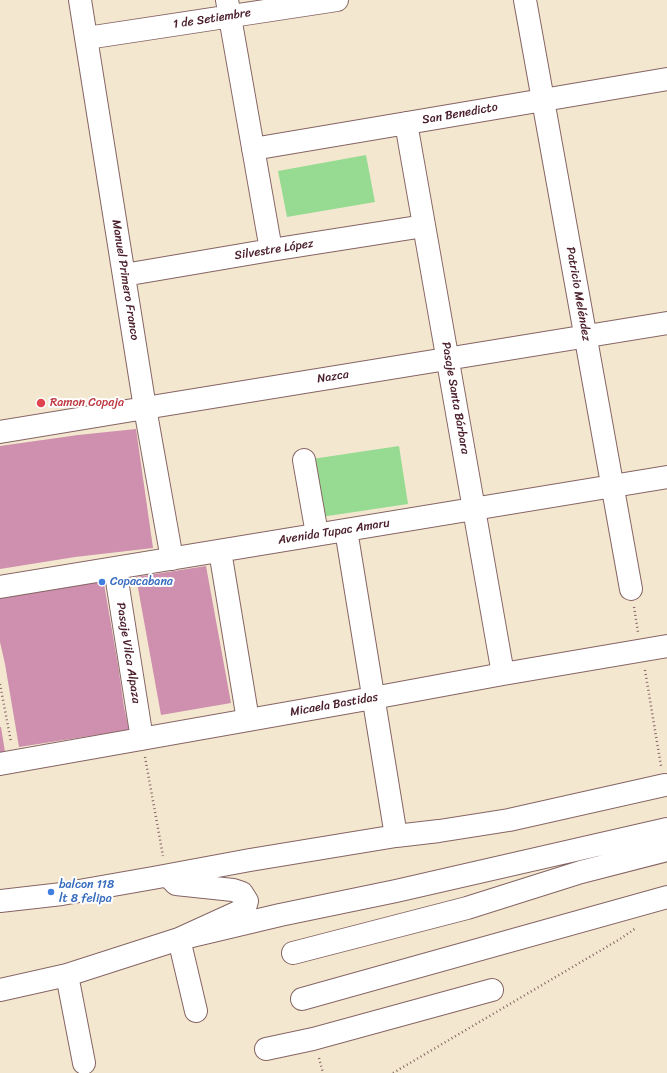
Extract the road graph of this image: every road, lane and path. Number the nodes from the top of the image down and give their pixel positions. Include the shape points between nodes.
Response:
1 (80, 0) edge
2 (337, 0) edge
3 (525, 0) edge
4 (229, 8) edge
5 (86, 38) junction
6 (667, 79) edge
7 (543, 100) junction
8 (406, 123) junction
9 (253, 149) junction
10 (424, 226) junction
11 (271, 250) junction
12 (124, 275) junction
13 (667, 323) edge
14 (586, 336) junction
15 (448, 359) junction
16 (145, 408) junction
17 (0, 432) edge
18 (304, 460) dead end
19 (667, 477) edge
20 (612, 486) junction
21 (474, 509) junction
22 (346, 530) junction
23 (317, 534) junction
24 (220, 551) junction
25 (172, 559) junction
26 (115, 568) junction
27 (0, 587) edge
28 (631, 589) joint
29 (667, 646) edge
30 (642, 650) junction
31 (503, 674) junction
32 (0, 684) edge
33 (373, 698) junction
34 (248, 720) junction
35 (142, 738) junction
36 (7, 762) edge
37 (665, 785) joint
38 (667, 829) edge
39 (396, 836) junction
40 (667, 850) edge
41 (167, 875) junction
42 (667, 898) edge
43 (0, 901) edge
44 (638, 926) dead end
45 (179, 939) junction
46 (292, 954) dead end
47 (67, 975) junction
48 (0, 990) edge
49 (492, 990) dead end
50 (302, 999) dead end
51 (196, 1011) dead end
52 (266, 1049) dead end
53 (84, 1063) dead end
54 (393, 1073) edge

1 - 5 street, Manuel Primero Franco
2 - 4 street, 1 de Setiembre
3 - 7 street, Patricio Meléndez
4 - 5 street, 1 de Setiembre
4 - 9 street
5 - 12 street, Manuel Primero Franco
6 - 7 street, San Benedicto
7 - 8 street, San Benedicto
7 - 14 street, Patricio Meléndez
8 - 9 street, San Benedicto
8 - 10 street, Pasaje Santa Bárbara
9 - 11 street
10 - 11 street, Silvestre López
10 - 15 street, Pasaje Santa Bárbara
11 - 12 street, Silvestre López
12 - 16 street, Manuel Primero Franco
13 - 14 street, Nazca
14 - 15 street, Nazca
14 - 20 street, Patricio Meléndez
15 - 16 street, Nazca
15 - 21 street, Pasaje Santa Bárbara
16 - 17 street, Nazca
16 - 25 street, Manuel Primero Franco
18 - 23 street
19 - 20 street, Avenida Tupac Amaru
20 - 21 street, Avenida Tupac Amaru
20 - 28 street, Patricio Meléndez
21 - 22 street, Avenida Tupac Amaru
21 - 31 street, Pasaje Santa Bárbara
22 - 23 street, Avenida Tupac Amaru
22 - 33 street
23 - 24 street, Avenida Tupac Amaru
24 - 25 street, Avenida Tupac Amaru
24 - 34 street
25 - 26 street, Avenida Tupac Amaru
26 - 27 street, Avenida Tupac Amaru
26 - 35 street, Pasaje Vilca Alpaza
28 - 30 path
29 - 30 street, Micaela Bastidas
30 - 31 street, Micaela Bastidas
30 - 37 path
31 - 33 street, Micaela Bastidas
32 - 36 path
33 - 34 street, Micaela Bastidas
33 - 39 street
34 - 35 street, Micaela Bastidas
35 - 36 street, Micaela Bastidas
35 - 41 path
37 - 39 street via 509,820
38 - 45 street
39 - 41 street
40 - 46 street via 581,872 467,908
41 - 43 street via 62,894
41 - 45 street via 176,884 242,893 247,902 245,908 236,913
42 - 50 street
44 - 54 path
45 - 47 street
45 - 51 street
47 - 48 street
47 - 53 street
49 - 52 street via 313,1039

